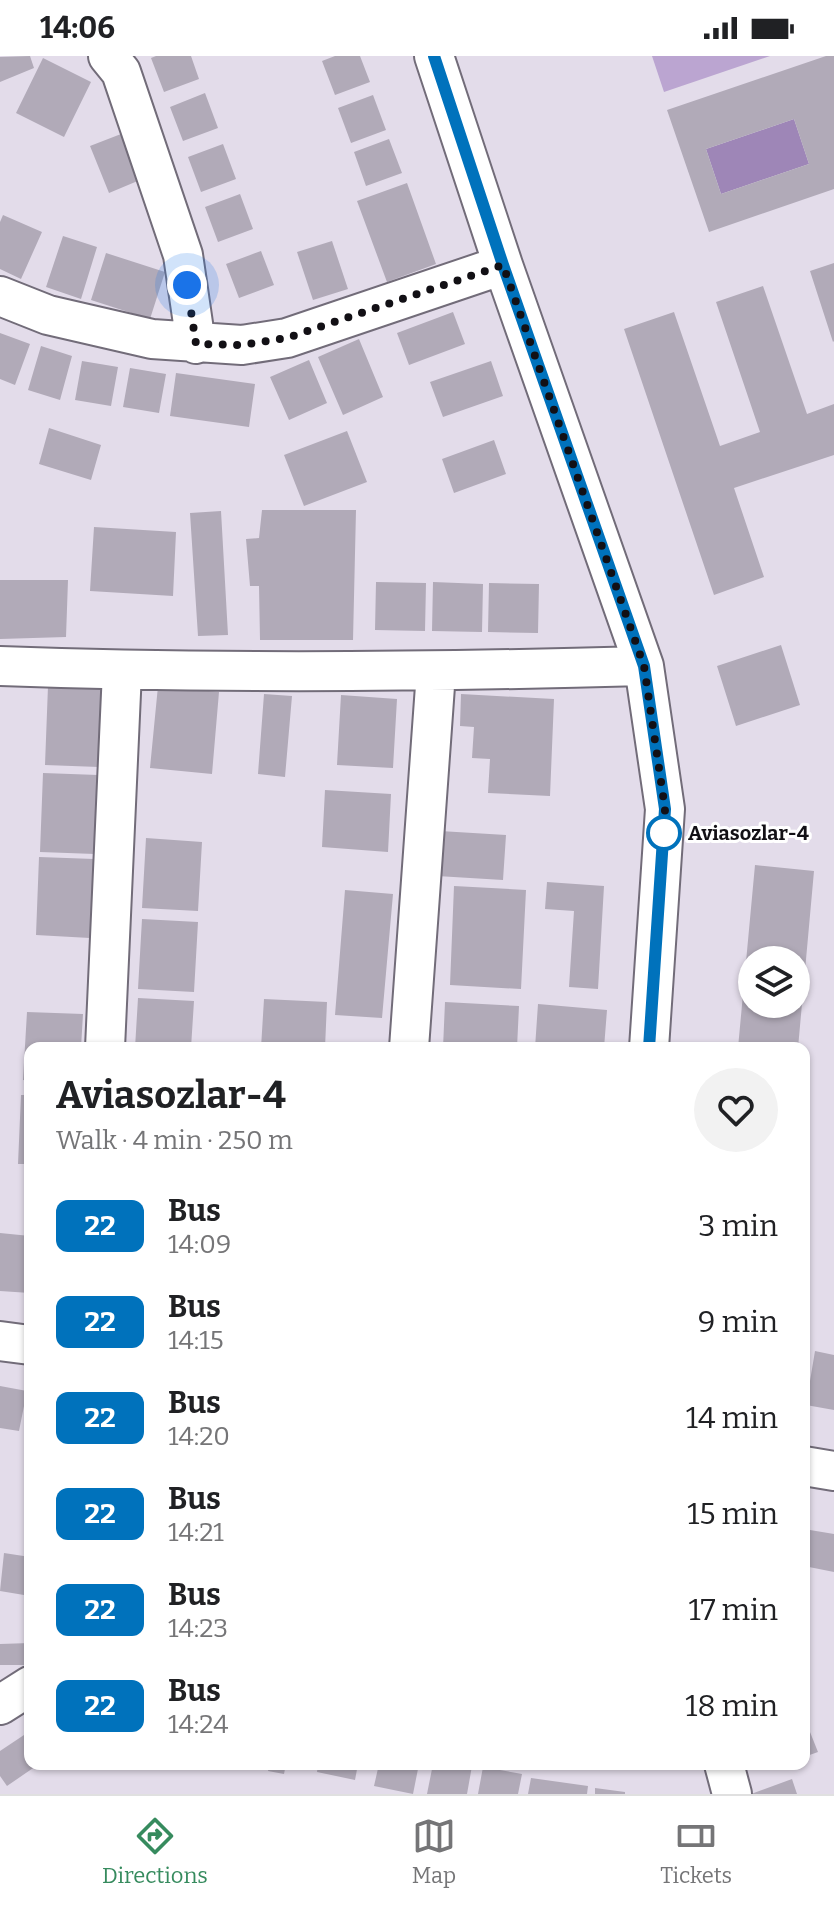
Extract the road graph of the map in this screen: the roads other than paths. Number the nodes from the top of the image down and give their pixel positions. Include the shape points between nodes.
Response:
1 (108, 56) edge
2 (434, 56) edge
3 (503, 265) junction
4 (0, 296) edge
5 (196, 344) junction
6 (0, 666) edge
7 (644, 666) junction
8 (122, 671) junction
9 (436, 672) junction
10 (105, 1042) edge
11 (409, 1042) edge
12 (649, 1042) edge
13 (0, 1341) edge
14 (24, 1344) edge
15 (810, 1467) edge
16 (834, 1471) edge
17 (24, 1690) edge
18 (0, 1705) edge
19 (726, 1770) edge
20 (732, 1794) edge

1 - 5 street via 121,72 183,255
2 - 3 street
3 - 5 street via 287,338 242,345
3 - 7 street
4 - 5 street via 48,315
6 - 8 street
7 - 9 street
7 - 12 street via 665,809
8 - 9 street
8 - 10 street
9 - 11 street
13 - 14 street
15 - 16 street
17 - 18 street
19 - 20 street

